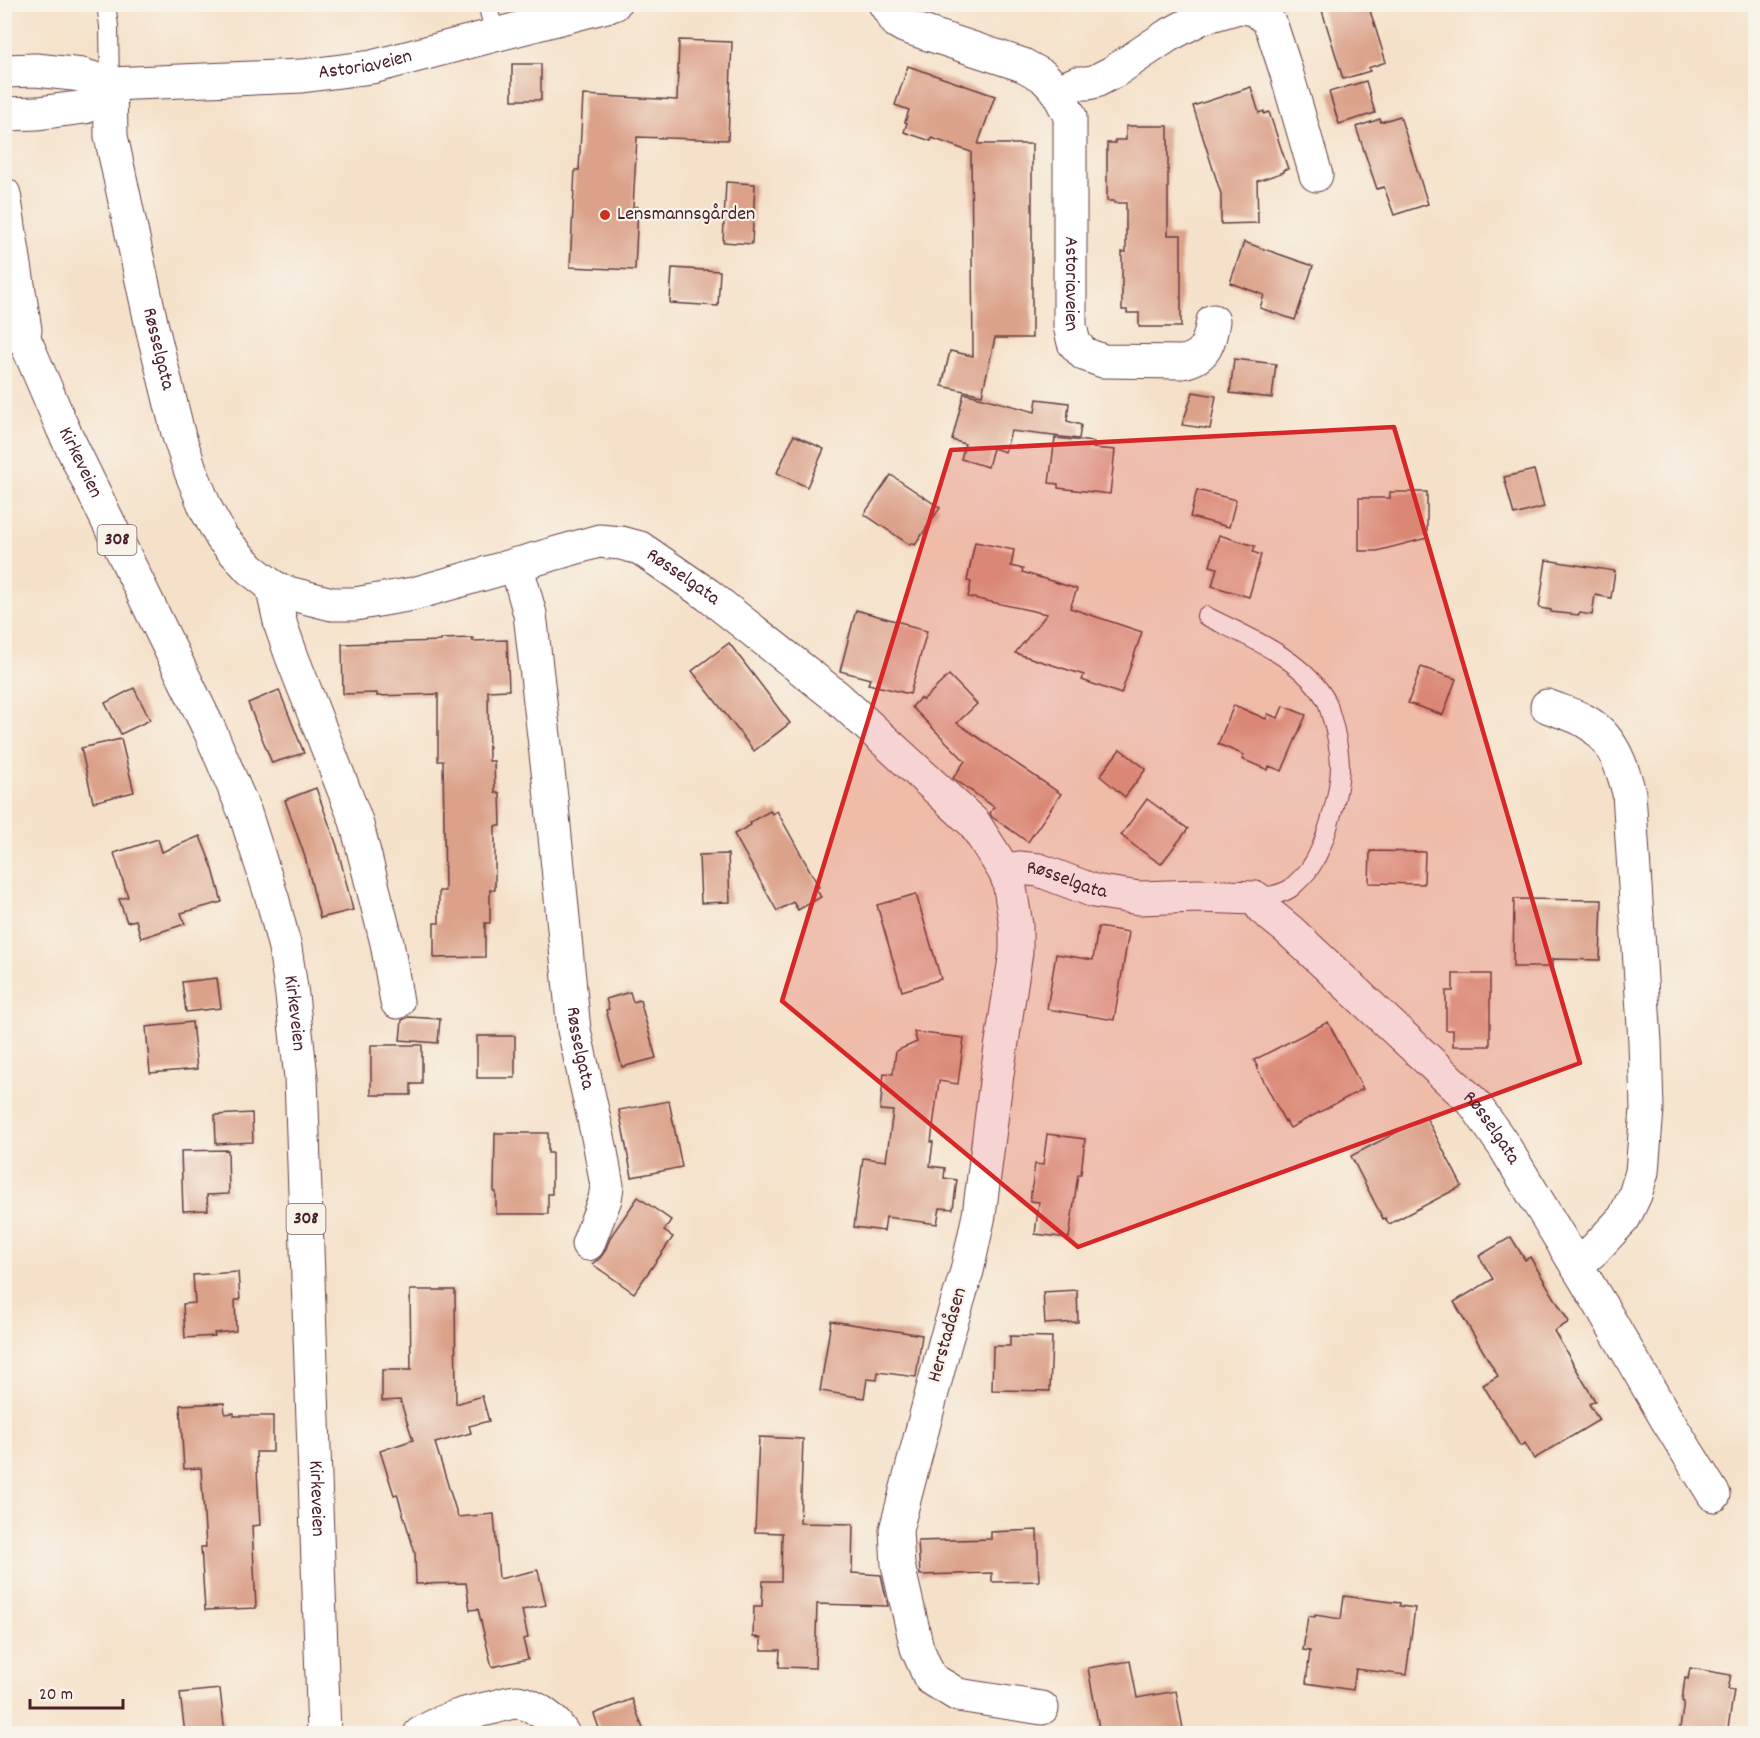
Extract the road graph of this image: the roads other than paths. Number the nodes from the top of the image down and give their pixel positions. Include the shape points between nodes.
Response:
1 (106, 4) edge
2 (615, 4) edge
3 (885, 4) edge
4 (491, 20) edge
5 (4, 71) edge
6 (110, 84) junction
7 (1057, 92) junction
8 (4, 114) edge
9 (1316, 175) dead end
10 (4, 194) edge
11 (10, 293) edge
12 (1213, 321) dead end
13 (516, 564) junction
14 (272, 586) junction
15 (1206, 616) dead end
16 (1547, 706) dead end
17 (1004, 870) junction
18 (1257, 898) junction
19 (396, 1002) dead end
20 (588, 1244) dead end
21 (1576, 1265) junction
22 (1714, 1495) dead end
23 (1042, 1708) dead end
24 (324, 1734) edge
25 (420, 1734) edge
26 (563, 1734) edge

1 - 6 lane
2 - 4 street, Astoriaveien
3 - 7 street, Astoriaveien via 904,26 1023,64 1043,76
4 - 6 street, Astoriaveien via 372,67 302,76
5 - 6 street, Astoriaveien via 82,75
6 - 8 street via 86,107
6 - 14 street, Røsselgata via 111,135 178,433 195,481 222,537 250,569
7 - 9 street via 1077,83 1096,81 1201,18 1239,6 1254,9 1272,28
7 - 12 street, Astoriaveien via 1070,116 1070,326 1074,343 1084,354 1103,361 1182,362 1193,360 1204,351
10 - 11 street, Kirkeveien / 308
11 - 24 street, Kirkeveien / 308 via 63,429 210,731 245,813 285,948 301,1078
13 - 14 street, Røsselgata via 413,594 355,604 317,601
13 - 17 street, Røsselgata via 599,541 640,548 708,595 837,697 974,823
13 - 20 street, Røsselgata via 530,614 574,1030 607,1186
14 - 19 street via 292,657 356,821 387,943
15 - 18 lane via 1266,646 1305,673 1327,702 1335,730 1339,776 1323,843 1308,871 1289,889
16 - 21 street via 1599,731 1617,754 1623,770 1629,794 1645,1042 1647,1109 1642,1172 1635,1196 1624,1218
17 - 18 street, Røsselgata via 1039,870 1094,891 1139,898
17 - 23 street, Herstadåsen via 1016,925 1016,952 979,1215 896,1530 898,1565 917,1648 930,1678 958,1695
18 - 21 street, Røsselgata via 1263,909 1474,1103
21 - 22 street, Røsselgata
25 - 26 street via 456,1715 517,1702 539,1710

